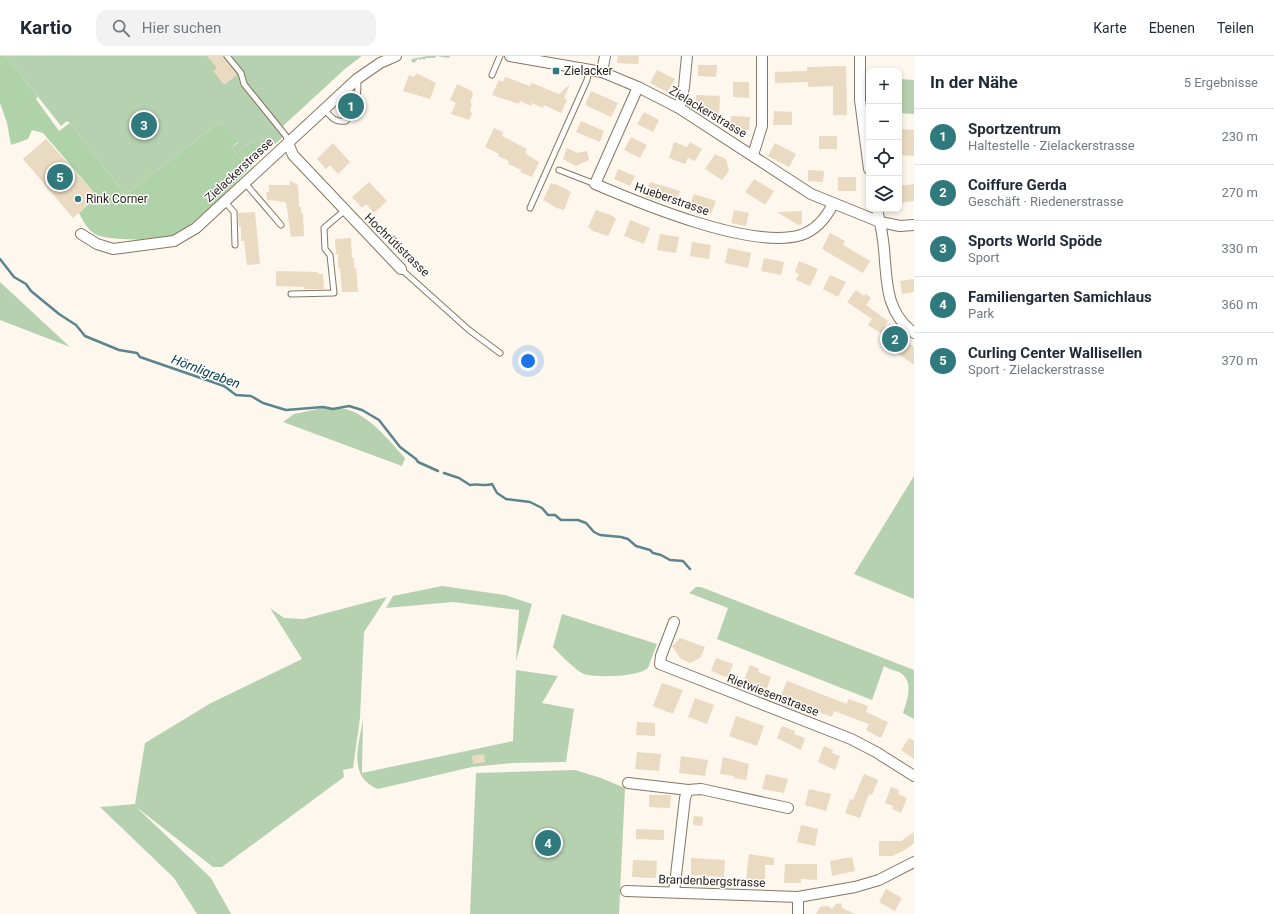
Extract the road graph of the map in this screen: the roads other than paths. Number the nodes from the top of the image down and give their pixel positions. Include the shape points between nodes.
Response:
1 (227, 56) edge
2 (396, 56) edge
3 (500, 56) edge
4 (510, 56) edge
5 (605, 56) edge
6 (686, 56) edge
7 (762, 56) edge
8 (860, 56) edge
9 (589, 70) junction
10 (602, 72) junction
11 (492, 75) dead end
12 (357, 79) junction
13 (638, 87) junction
14 (679, 108) junction
15 (324, 110) junction
16 (288, 143) junction
17 (866, 146) edge
18 (753, 155) junction
19 (560, 170) dead end
20 (245, 183) junction
21 (596, 184) junction
22 (224, 201) junction
23 (833, 204) junction
24 (530, 208) dead end
25 (344, 211) junction
26 (878, 212) edge
27 (880, 222) junction
28 (281, 225) dead end
29 (914, 226) edge
30 (81, 234) dead end
31 (235, 245) dead end
32 (401, 269) joint
33 (291, 294) dead end
34 (914, 333) edge
35 (500, 353) dead end
36 (674, 622) dead end
37 (914, 776) edge
38 (628, 783) dead end
39 (688, 790) junction
40 (788, 808) dead end
41 (914, 862) edge
42 (626, 891) dead end
43 (674, 892) junction
44 (798, 897) junction
45 (798, 914) edge

1 - 16 lane via 241,73 244,84 286,136
2 - 12 street, Zielackerstrasse via 380,63
3 - 11 lane
4 - 9 street, Zielackerstrasse
5 - 10 street
6 - 14 street via 684,87
7 - 18 street via 762,126
8 - 17 street via 860,100
9 - 10 street, Zielackerstrasse
9 - 24 lane via 587,80
10 - 13 street, Zielackerstrasse
12 - 15 street, Zielackerstrasse
12 - 15 lane via 359,86 352,112 346,121 334,120
13 - 14 street, Zielackerstrasse
13 - 21 street
14 - 18 street, Zielackerstrasse
15 - 16 street, Zielackerstrasse
16 - 20 street, Zielackerstrasse
16 - 25 street, Hochrütistrasse via 293,155
18 - 23 street, Zielackerstrasse via 811,194
19 - 21 lane
20 - 22 street, Zielackerstrasse
20 - 28 lane
21 - 23 street, Hueberstrasse via 648,207 758,237 788,238 802,235 815,228 826,217
22 - 30 street, Zielackerstrasse via 196,228 174,241 113,248 97,244
22 - 31 lane via 234,212
23 - 27 street, Zielackerstrasse
25 - 32 street, Hochrütistrasse
25 - 33 lane via 324,228 325,249 330,255 334,293
26 - 27 street
27 - 29 street, Zielackerstrasse
27 - 34 street via 889,299 901,321
32 - 35 lane, Hochrütistrasse via 469,330
36 - 37 street, Rietwiesenstrasse via 660,664 851,739
38 - 39 street
39 - 40 street via 701,789
39 - 43 street
41 - 44 street, Brandenbergstrasse via 879,880 855,888
42 - 43 street, Brandenbergstrasse
43 - 44 street, Brandenbergstrasse
44 - 45 street

